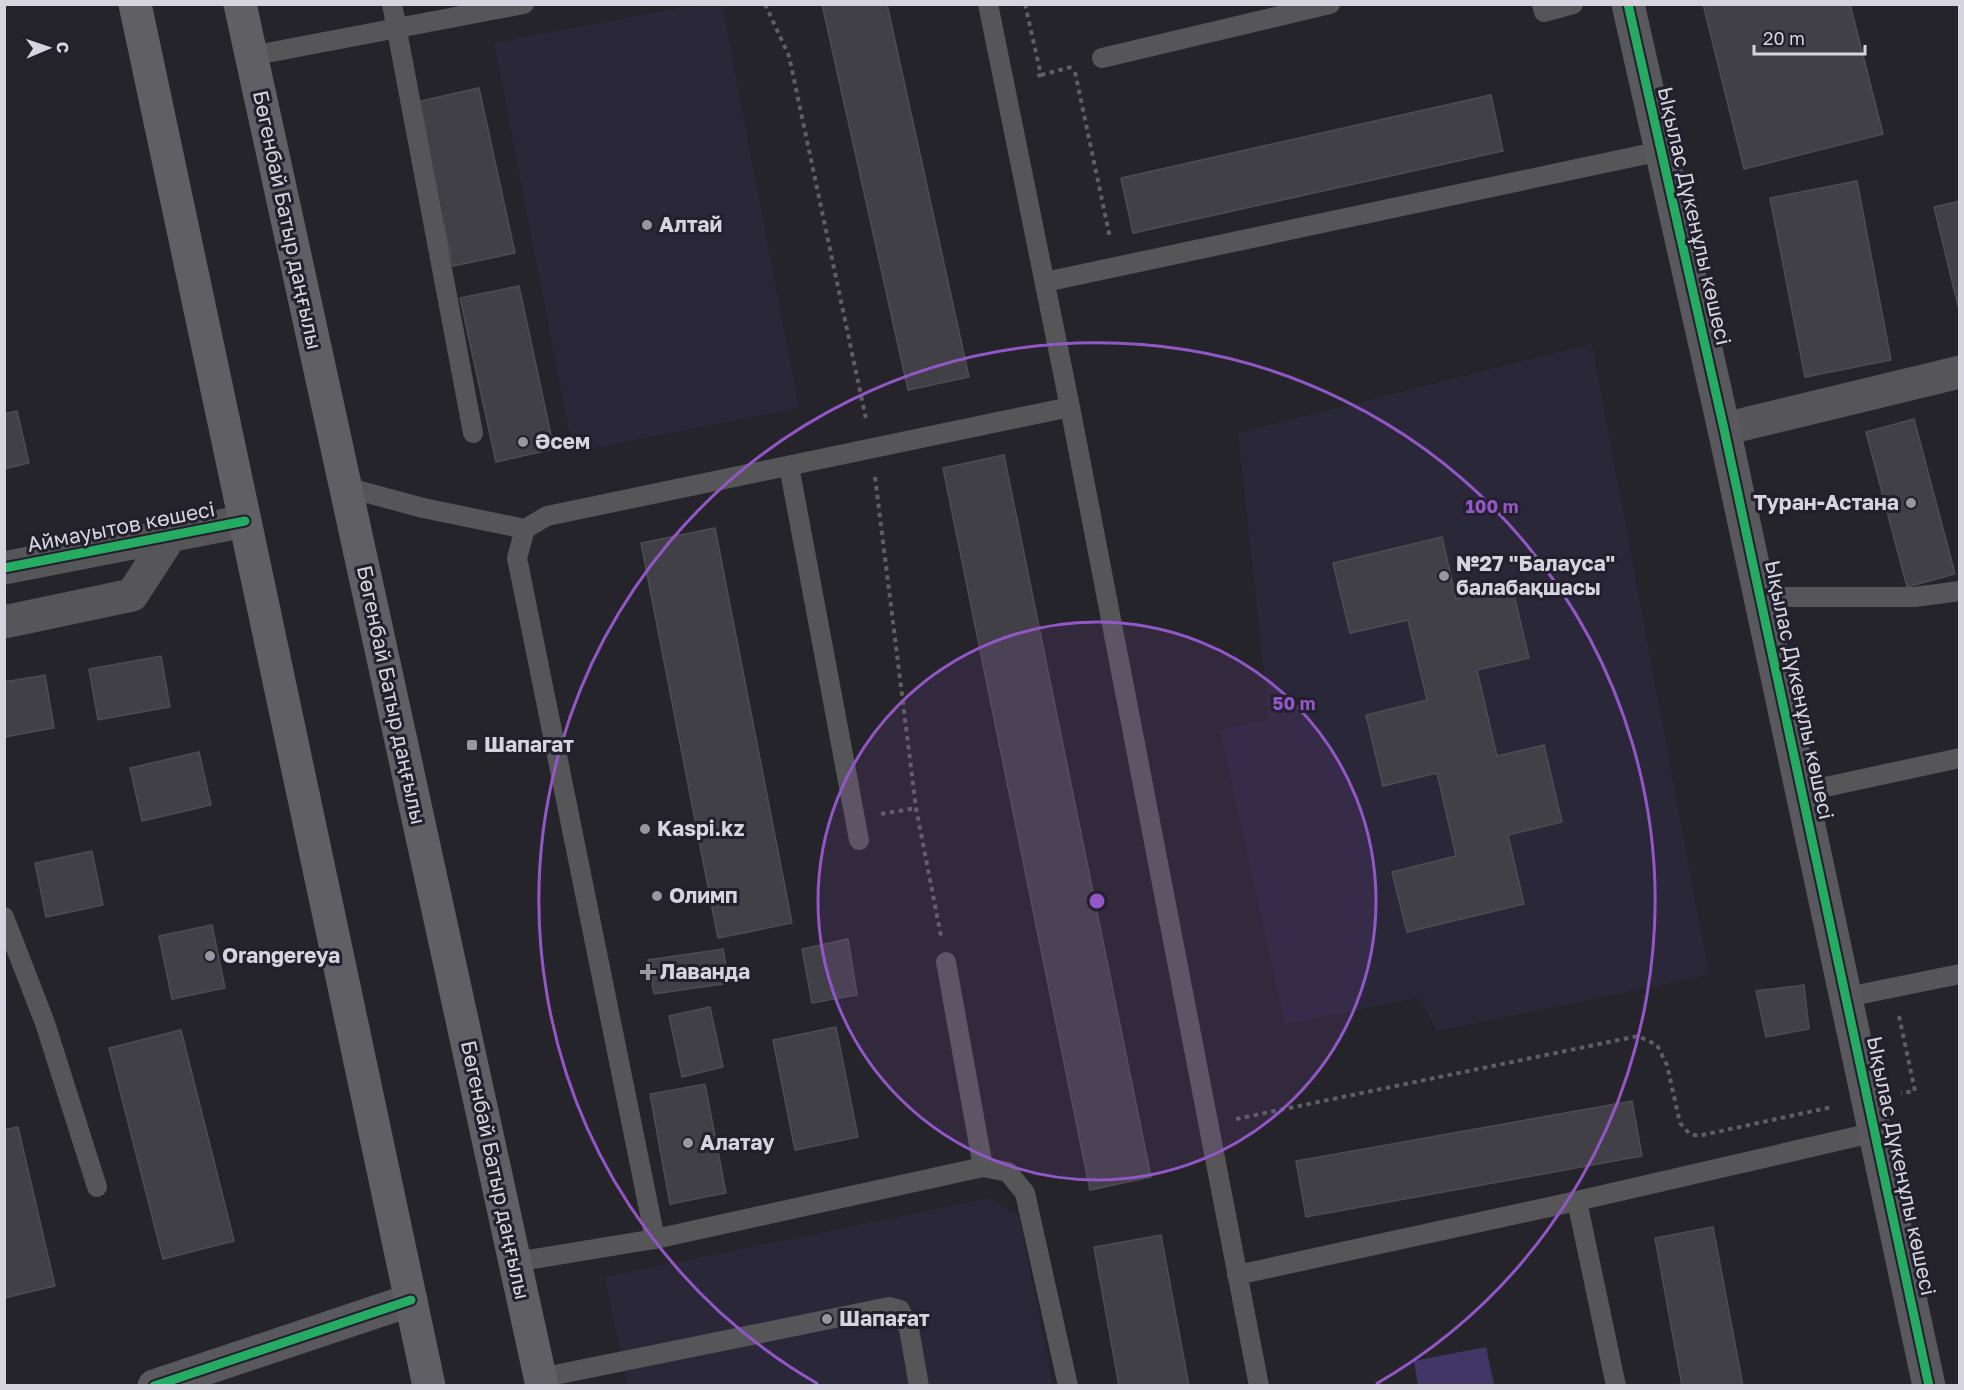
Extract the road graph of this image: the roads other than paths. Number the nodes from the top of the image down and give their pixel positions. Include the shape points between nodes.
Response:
1 (135, 4) edge
2 (240, 4) edge
3 (392, 4) edge
4 (524, 4) edge
5 (988, 4) edge
6 (1330, 4) edge
7 (1542, 4) edge
8 (1573, 4) edge
9 (1628, 4) edge
10 (396, 28) junction
11 (251, 56) junction
12 (1102, 58) road end
13 (1661, 151) junction
14 (1045, 282) junction
15 (1959, 372) edge
16 (1070, 407) junction
17 (1725, 429) junction
18 (473, 433) dead end
19 (789, 466) junction
20 (345, 487) junction
21 (245, 521) junction
22 (525, 529) junction
23 (171, 535) junction
24 (4, 568) edge
25 (1959, 591) edge
26 (1761, 597) junction
27 (4, 622) edge
28 (1959, 758) edge
29 (1802, 792) junction
30 (859, 840) dead end
31 (4, 916) edge
32 (946, 962) dead end
33 (1959, 974) edge
34 (1847, 997) junction
35 (1876, 1132) junction
36 (983, 1167) junction
37 (97, 1187) dead end
38 (1577, 1201) junction
39 (655, 1239) junction
40 (515, 1262) junction
41 (1237, 1275) junction
42 (411, 1300) junction
43 (541, 1382) edge
44 (154, 1386) edge
45 (429, 1386) edge
46 (919, 1386) edge
47 (1068, 1386) edge
48 (1259, 1386) edge
49 (1616, 1386) edge
50 (1929, 1386) edge

1 - 21 main road
2 - 11 main road, Бөгенбай Батыр даңғылы
3 - 10 lane
4 - 10 lane
5 - 14 lane
6 - 12 lane
7 - 8 lane via 1544,12
9 - 13 street, Ықылас Дүкенұлы көшесі
10 - 11 lane
10 - 18 lane
11 - 20 main road, Бөгенбай Батыр даңғылы
13 - 14 lane
13 - 17 street, Ықылас Дүкенұлы көшесі
14 - 16 lane
15 - 17 street
16 - 19 lane
16 - 41 lane
17 - 26 street, Ықылас Дүкенұлы көшесі
19 - 22 lane via 547,516
19 - 30 lane
20 - 22 lane
20 - 40 main road, Бөгенбай Батыр даңғылы
21 - 23 street, Аймауытов көшесі
21 - 42 main road
22 - 39 lane via 517,558
23 - 24 street, Аймауытов көшесі
23 - 27 street, Аймауытов көшесі via 132,595
25 - 26 lane via 1914,597
26 - 29 street, Ықылас Дүкенұлы көшесі
28 - 29 lane
29 - 34 street, Ықылас Дүкенұлы көшесі
31 - 37 lane via 45,1023
32 - 36 lane
33 - 34 lane
34 - 35 street, Ықылас Дүкенұлы көшесі
35 - 38 lane
35 - 50 street, Ықылас Дүкенұлы көшесі
36 - 39 lane
36 - 47 lane via 1008,1172 1025,1193
38 - 41 lane
38 - 49 lane
39 - 40 lane
40 - 43 main road, Бөгенбай Батыр даңғылы
41 - 48 lane
42 - 44 street
42 - 45 main road
43 - 46 lane via 889,1307 900,1310 909,1329

